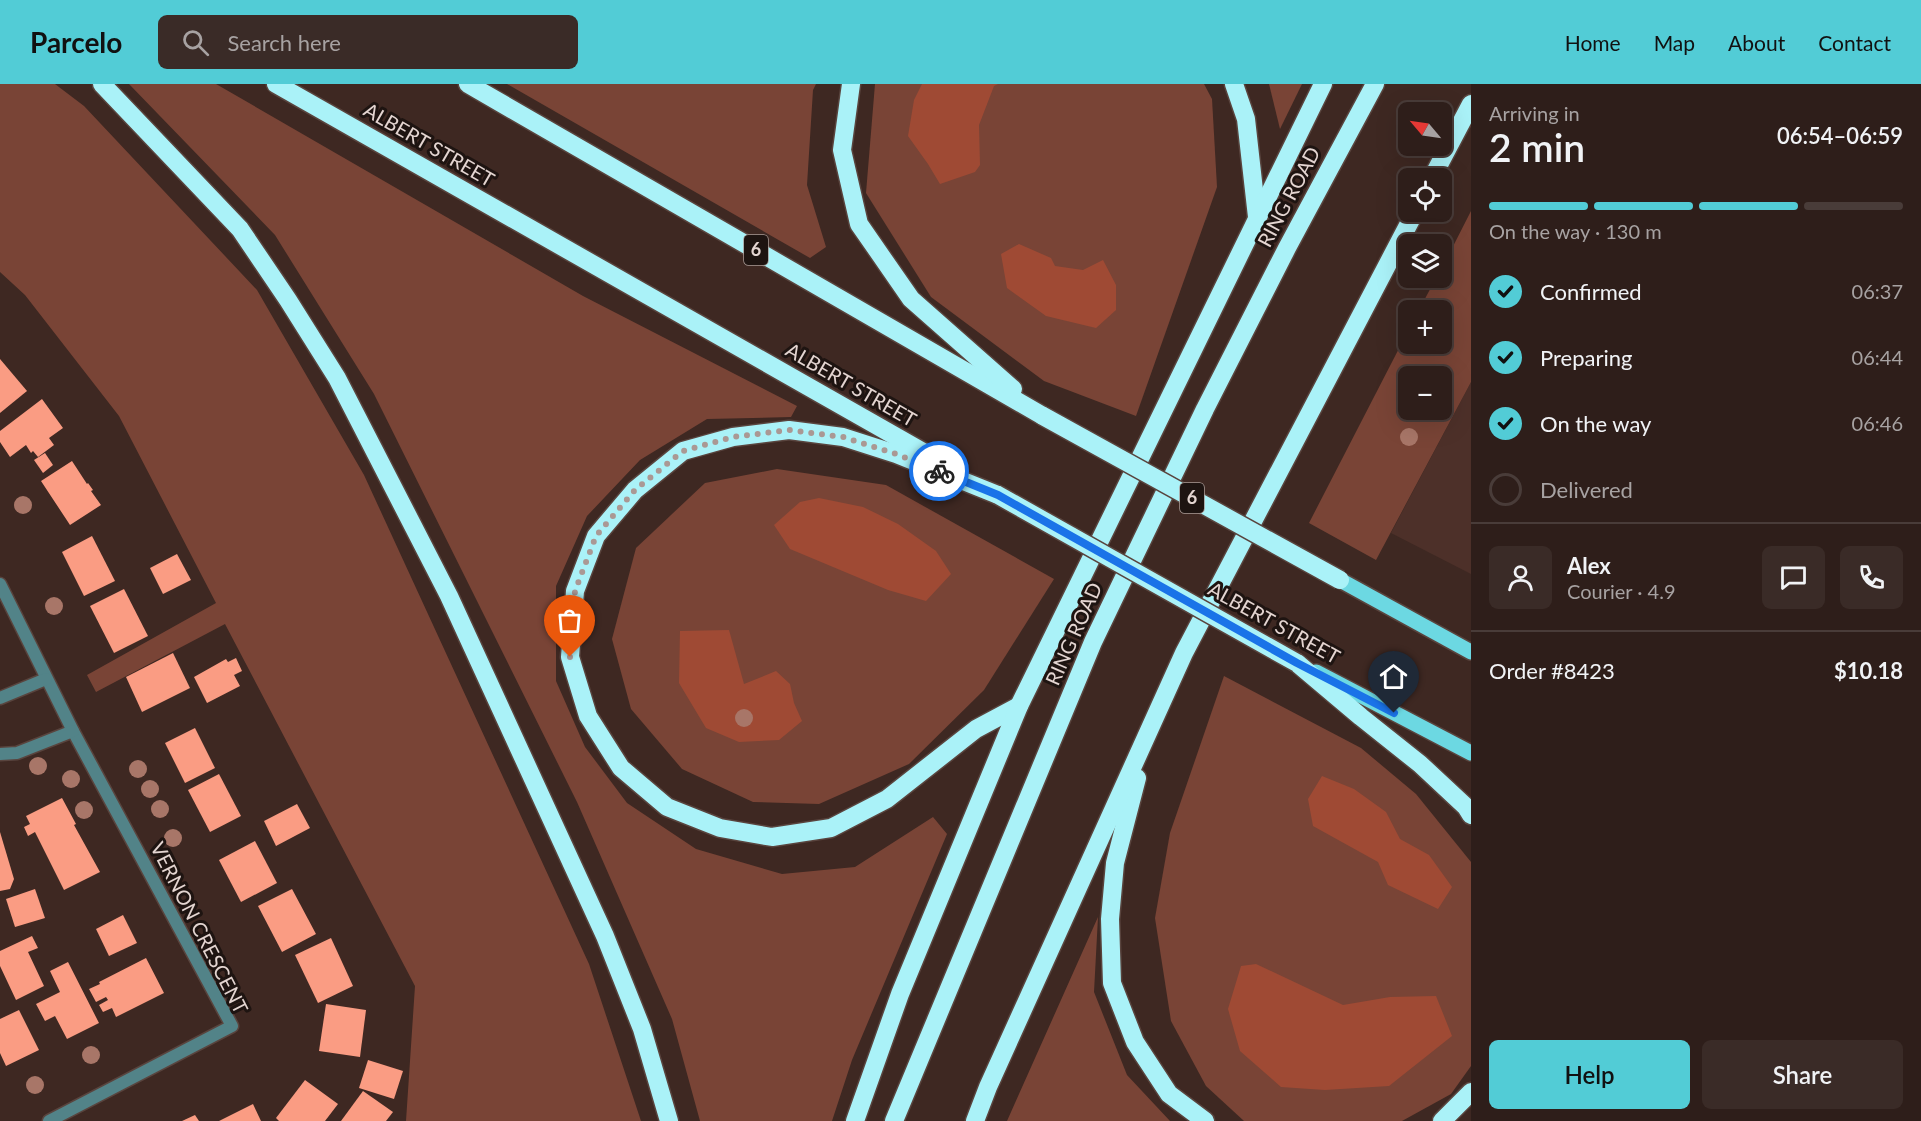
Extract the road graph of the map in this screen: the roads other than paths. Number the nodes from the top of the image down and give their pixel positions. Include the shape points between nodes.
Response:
1 (102, 84) edge
2 (276, 84) edge
3 (468, 84) edge
4 (852, 84) edge
5 (1233, 84) edge
6 (1323, 84) edge
7 (1375, 84) edge
8 (1471, 104) edge
9 (1437, 168) edge
10 (1257, 218) junction
11 (1410, 222) edge
12 (1043, 416) junction
13 (998, 495) junction
14 (1340, 580) joint
15 (0, 584) edge
16 (1471, 652) edge
17 (1184, 653) junction
18 (1297, 663) junction
19 (46, 679) junction
20 (0, 698) edge
21 (1019, 706) junction
22 (73, 731) junction
23 (1471, 753) edge
24 (0, 754) edge
25 (1471, 814) edge
26 (1471, 1092) edge
27 (49, 1121) edge
28 (669, 1121) edge
29 (855, 1121) edge
30 (894, 1121) edge
31 (975, 1121) edge
32 (1206, 1121) edge
33 (1442, 1121) edge

1 - 28 highway via 240,229 337,378 450,596 605,936 642,1029
2 - 13 highway, ALBERT STREET
3 - 12 highway, 6
4 - 12 highway via 842,150 859,224 911,299
5 - 10 highway via 1246,119
6 - 10 highway
7 - 30 highway, RING ROAD via 1205,409 1093,642
8 - 9 highway
10 - 21 highway
11 - 17 highway
12 - 14 highway, 6, bridge
13 - 18 highway, ALBERT STREET, bridge
13 - 21 highway via 843,437 789,430 733,437 683,451 635,490 596,536 575,591 570,657 588,716 621,768 667,807 720,828 772,837 831,828 887,799 976,729
14 - 16 main road, 6
15 - 19 street, VERNON CRESCENT
17 - 31 highway
17 - 32 highway via 1138,777 1116,863 1110,919 1112,983 1135,1042 1169,1094
18 - 23 main road, ALBERT STREET
18 - 25 highway via 1420,764
19 - 20 street
19 - 22 street, VERNON CRESCENT
21 - 29 highway via 900,994
22 - 24 street via 17,753
22 - 27 street, VERNON CRESCENT via 232,1026
26 - 33 highway

